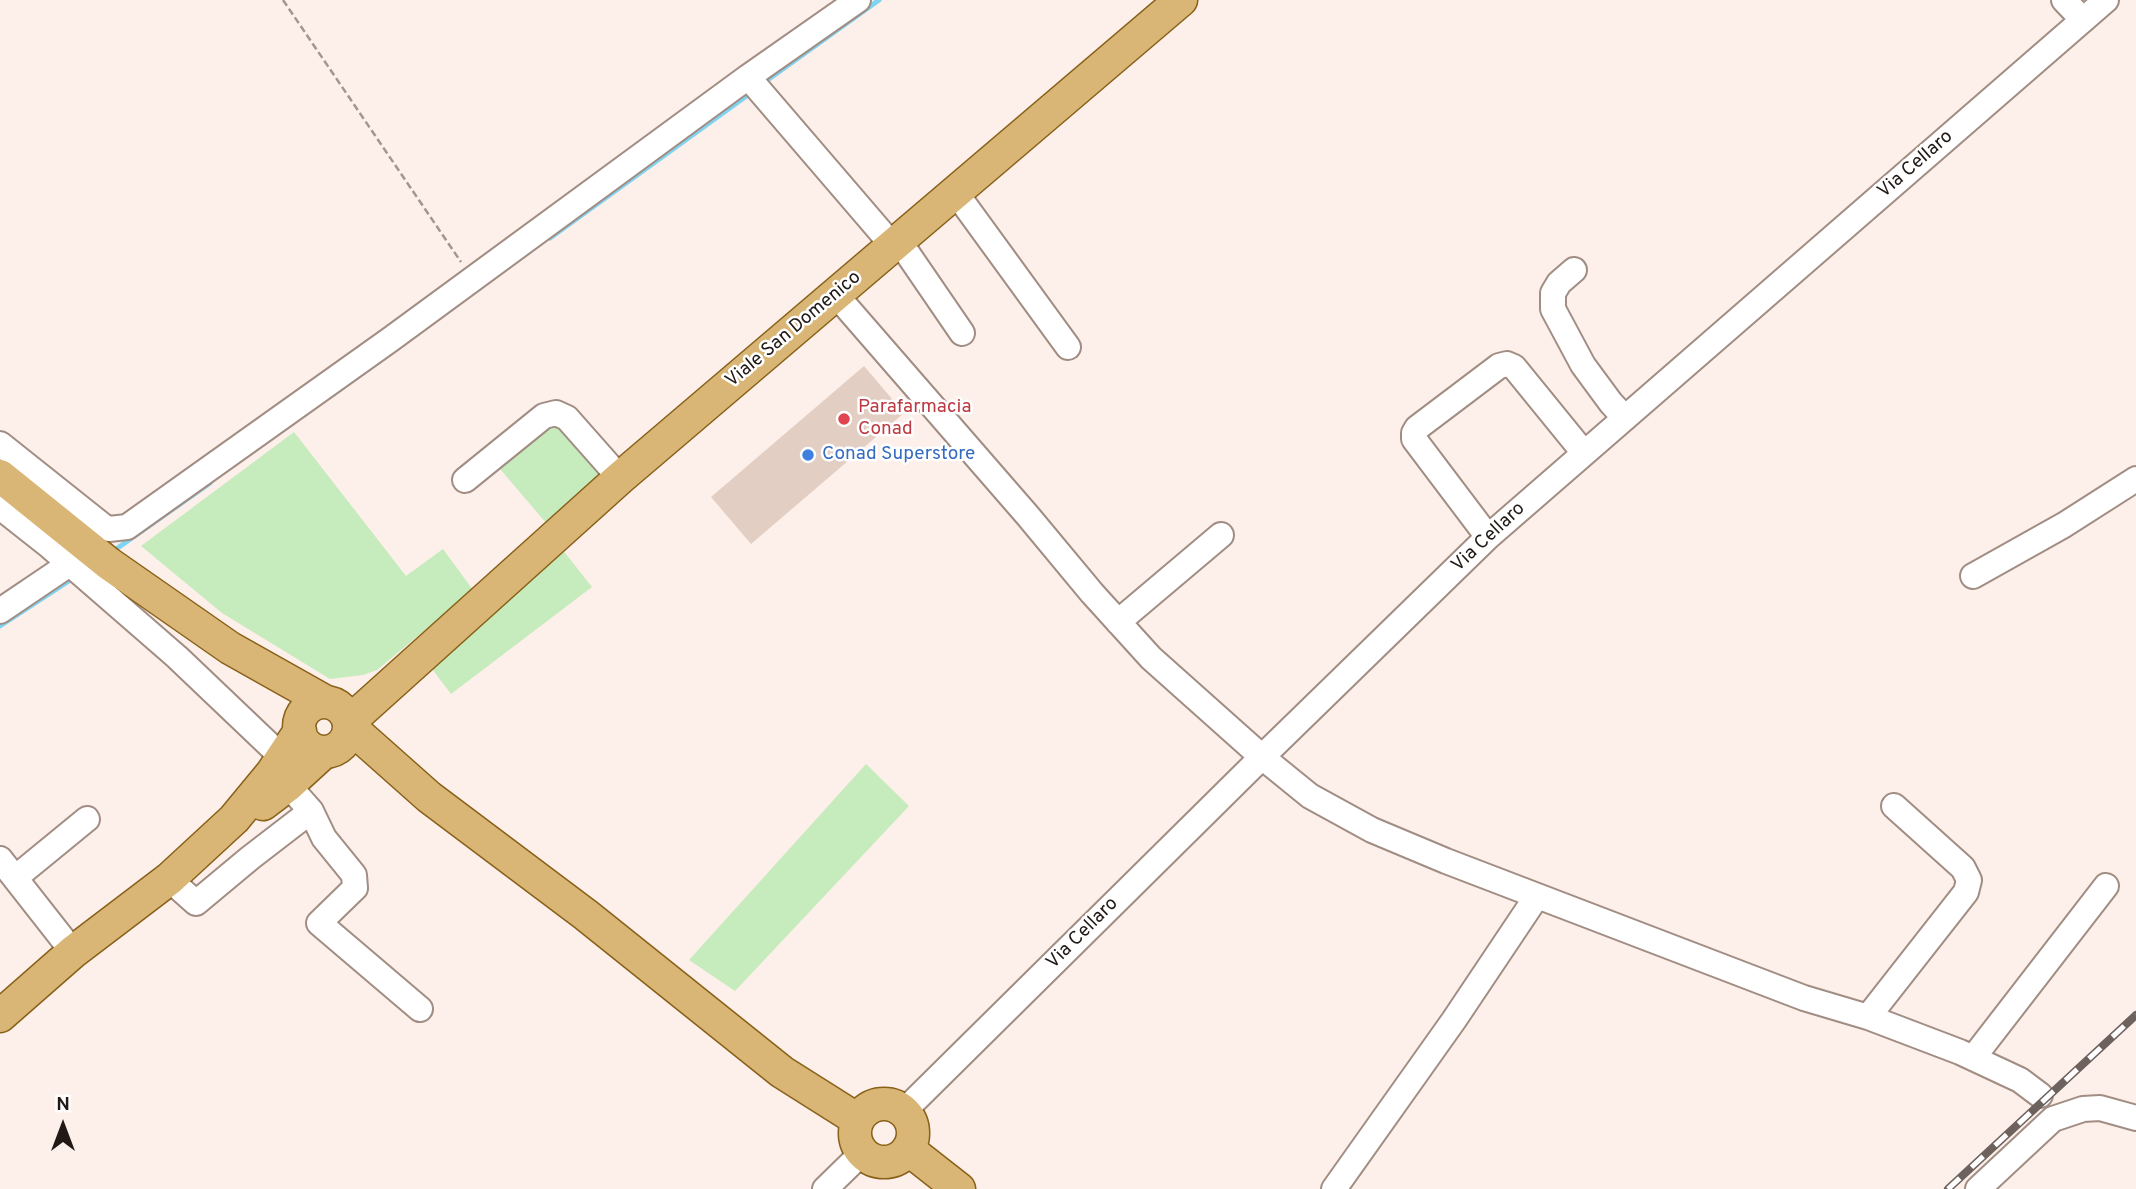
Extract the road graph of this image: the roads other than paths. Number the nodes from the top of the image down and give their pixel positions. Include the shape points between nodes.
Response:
1 (858, 0) edge
2 (1181, 0) edge
3 (2064, 0) edge
4 (2106, 0) edge
5 (2083, 20) junction
6 (755, 85) junction
7 (956, 193) junction
8 (896, 244) junction
9 (1574, 270) dead end
10 (836, 295) junction
11 (962, 333) dead end
12 (1068, 347) dead end
13 (1625, 418) junction
14 (0, 444) edge
15 (1584, 453) junction
16 (0, 476) edge
17 (620, 478) junction
18 (465, 480) dead end
19 (2136, 480) edge
20 (0, 508) edge
21 (1222, 535) dead end
22 (1488, 537) junction
23 (86, 566) junction
24 (1973, 576) dead end
25 (0, 611) edge
26 (1118, 622) junction
27 (230, 648) junction
28 (335, 726) junction
29 (300, 727) junction
30 (1262, 757) junction
31 (285, 771) junction
32 (1894, 806) dead end
33 (312, 811) junction
34 (87, 819) dead end
35 (229, 825) junction
36 (250, 858) junction
37 (7, 869) edge
38 (169, 879) junction
39 (2106, 886) dead end
40 (1537, 896) junction
41 (73, 952) junction
42 (420, 1009) dead end
43 (0, 1016) edge
44 (1868, 1017) junction
45 (1973, 1058) junction
46 (2040, 1095) dead end
47 (904, 1111) junction
48 (2136, 1118) edge
49 (858, 1121) junction
50 (908, 1149) junction
51 (863, 1152) junction
52 (825, 1189) edge
53 (959, 1189) edge
54 (1334, 1189) edge
55 (1978, 1189) edge

1 - 6 street
2 - 7 main road, Viale San Domenico
3 - 5 street
4 - 5 street, Via Cellaro
5 - 13 street, Via Cellaro
6 - 8 street
6 - 14 street via 472,279 127,527 103,526
7 - 8 main road, Viale San Domenico
7 - 12 street
8 - 10 main road, Viale San Domenico
8 - 11 street
9 - 13 street via 1553,293 1553,309 1583,365
10 - 17 main road, Viale San Domenico
10 - 26 street
13 - 15 street, Via Cellaro
15 - 22 street, Via Cellaro
15 - 22 street via 1507,364 1417,428 1414,439
16 - 23 main road
17 - 18 street via 567,418 556,412 544,416
17 - 28 main road, Viale San Domenico via 412,665
19 - 24 street
20 - 23 street via 47,544
21 - 26 street
22 - 30 street, Via Cellaro
23 - 25 street
23 - 27 main road
23 - 31 street
26 - 30 street via 1151,658
27 - 28 main road
27 - 29 main road
28 - 29 main road via 311,748
28 - 31 main road, Viale San Domenico
28 - 49 main road via 586,915 782,1072
29 - 31 main road
30 - 40 street via 1310,796 1372,830
30 - 47 street, Via Cellaro
31 - 33 street
31 - 35 main road via 272,773
32 - 44 street via 1963,868 1969,880 1966,892
33 - 36 street
33 - 42 street via 324,838 354,875 355,888 319,923
34 - 37 street
35 - 36 street
35 - 38 main road
36 - 38 street via 196,903
37 - 41 street
38 - 41 main road
39 - 45 street
40 - 44 street via 1804,998
40 - 54 street
41 - 43 main road
44 - 45 street
45 - 46 street
47 - 49 main road via 879,1104
47 - 50 main road via 913,1134
48 - 55 street via 2100,1108 2053,1119
49 - 51 main road via 856,1137
50 - 51 main road via 886,1161
50 - 53 main road
51 - 52 street

